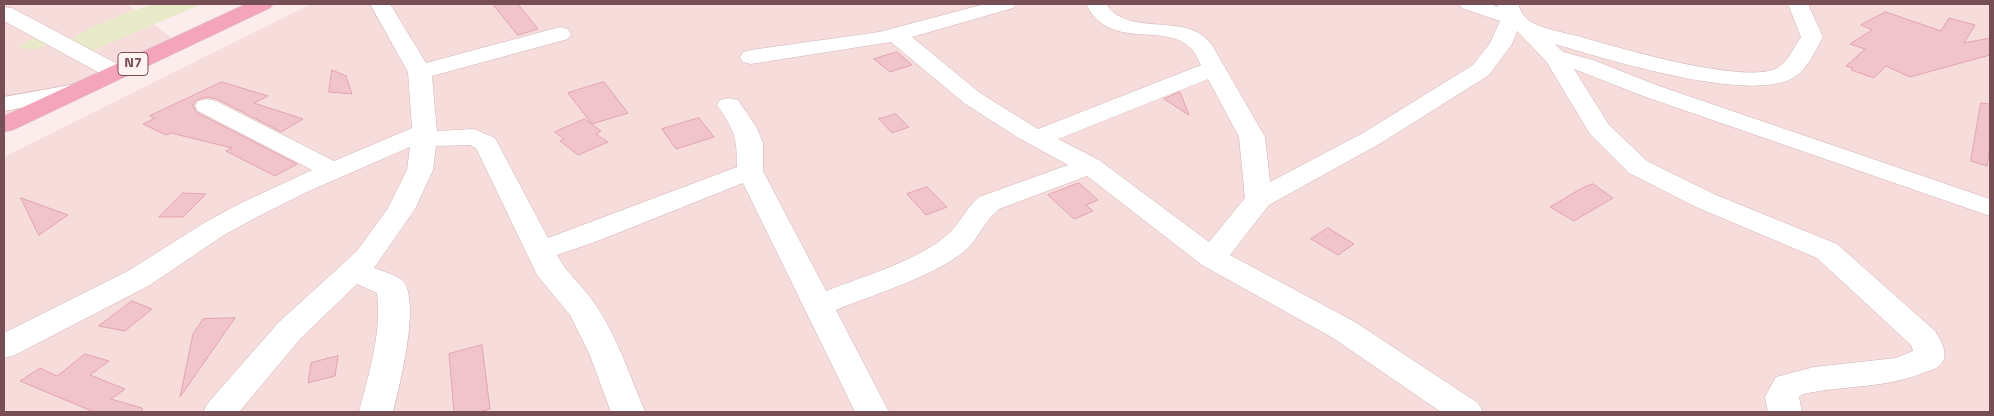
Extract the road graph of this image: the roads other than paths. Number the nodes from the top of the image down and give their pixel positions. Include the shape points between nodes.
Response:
1 (263, 4) edge
2 (380, 4) edge
3 (944, 4) edge
4 (1006, 4) edge
5 (1096, 4) edge
6 (1470, 4) edge
7 (1798, 4) edge
8 (4, 13) edge
9 (968, 16) junction
10 (1516, 17) edge
11 (560, 34) dead end
12 (896, 35) junction
13 (1555, 57) junction
14 (751, 58) dead end
15 (1214, 68) junction
16 (116, 72) junction
17 (420, 72) junction
18 (76, 91) junction
19 (4, 104) edge
20 (729, 105) dead end
21 (207, 106) dead end
22 (4, 125) edge
23 (424, 136) junction
24 (1036, 138) junction
25 (1090, 166) junction
26 (750, 170) junction
27 (334, 171) junction
28 (1259, 198) junction
29 (1990, 208) edge
30 (540, 251) junction
31 (1212, 258) junction
32 (354, 271) junction
33 (817, 306) junction
34 (4, 347) edge
35 (220, 412) edge
36 (376, 412) edge
37 (628, 412) edge
38 (872, 412) edge
39 (1466, 412) edge
40 (1785, 412) edge

1 - 16 highway, N7
2 - 17 street
3 - 9 street
4 - 9 street
5 - 15 street via 1100,13 1112,22 1186,36 1201,44
6 - 10 street
7 - 10 street via 1812,37 1784,74 1770,79 1743,79 1673,67
8 - 16 street
9 - 12 street
10 - 13 street
10 - 28 street via 1481,70 1372,138
11 - 17 street
12 - 14 street
12 - 24 street via 972,98
13 - 29 street
13 - 40 street via 1599,129 1638,167 1706,201 1827,251 1924,339 1930,350 1928,358 1892,371 1829,376 1788,386 1782,397
15 - 24 street
15 - 28 street via 1252,137
16 - 18 highway, N7
17 - 23 street
18 - 19 street
18 - 22 highway, N7
20 - 26 street via 745,128 750,143
21 - 27 street
23 - 27 street
23 - 30 street via 474,137 486,143
23 - 32 street via 420,170 401,209 367,258
24 - 25 street
25 - 31 street
25 - 33 street via 989,203 978,212 958,241 928,261
26 - 30 street
26 - 33 street
27 - 34 street via 249,210 139,278
28 - 31 street
30 - 37 street via 552,275 583,310 605,353
31 - 39 street via 1344,330
32 - 35 street via 290,330
32 - 36 street via 390,287 395,307 392,348
33 - 38 street

